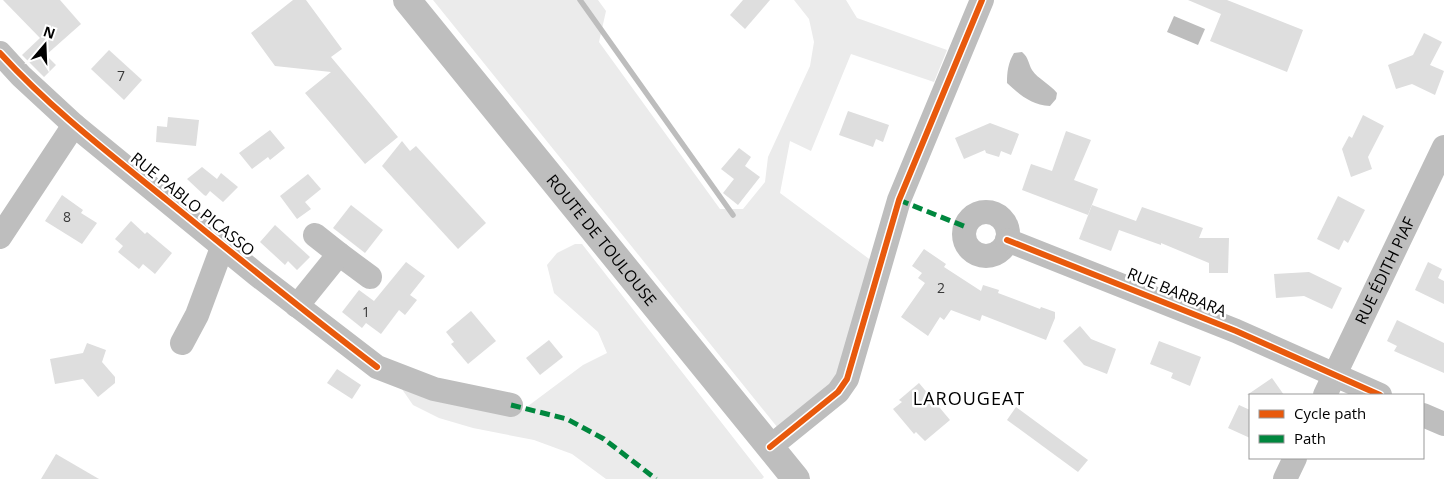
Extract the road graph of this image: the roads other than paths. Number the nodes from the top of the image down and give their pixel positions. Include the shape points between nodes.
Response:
1 (407, 0) edge
2 (982, 0) edge
3 (0, 53) edge
4 (74, 126) junction
5 (1444, 146) edge
6 (315, 235) dead end
7 (0, 236) edge
8 (1008, 240) dead end
9 (222, 245) junction
10 (339, 254) junction
11 (370, 277) dead end
12 (297, 306) junction
13 (182, 343) dead end
14 (1330, 385) edge
15 (1375, 394) edge
16 (511, 405) dead end
17 (1424, 415) edge
18 (1444, 424) edge
19 (770, 447) junction
20 (1295, 459) edge
21 (796, 479) edge
22 (1285, 479) edge

1 - 19 main road, ROUTE DE TOULOUSE
2 - 19 street via 899,200 847,378 838,392
3 - 4 street, RUE PABLO PICASSO
4 - 7 street
4 - 9 street, RUE PABLO PICASSO
5 - 14 street, RUE ÉDITH PIAF
6 - 10 street
8 - 14 street, RUE BARBARA via 1236,331
9 - 12 street, RUE PABLO PICASSO
9 - 13 street via 197,314
10 - 11 street
10 - 12 street
12 - 16 street, RUE PABLO PICASSO via 377,367 434,389
14 - 15 street, RUE BARBARA
17 - 18 street
19 - 21 main road, ROUTE DE TOULOUSE
20 - 22 street

